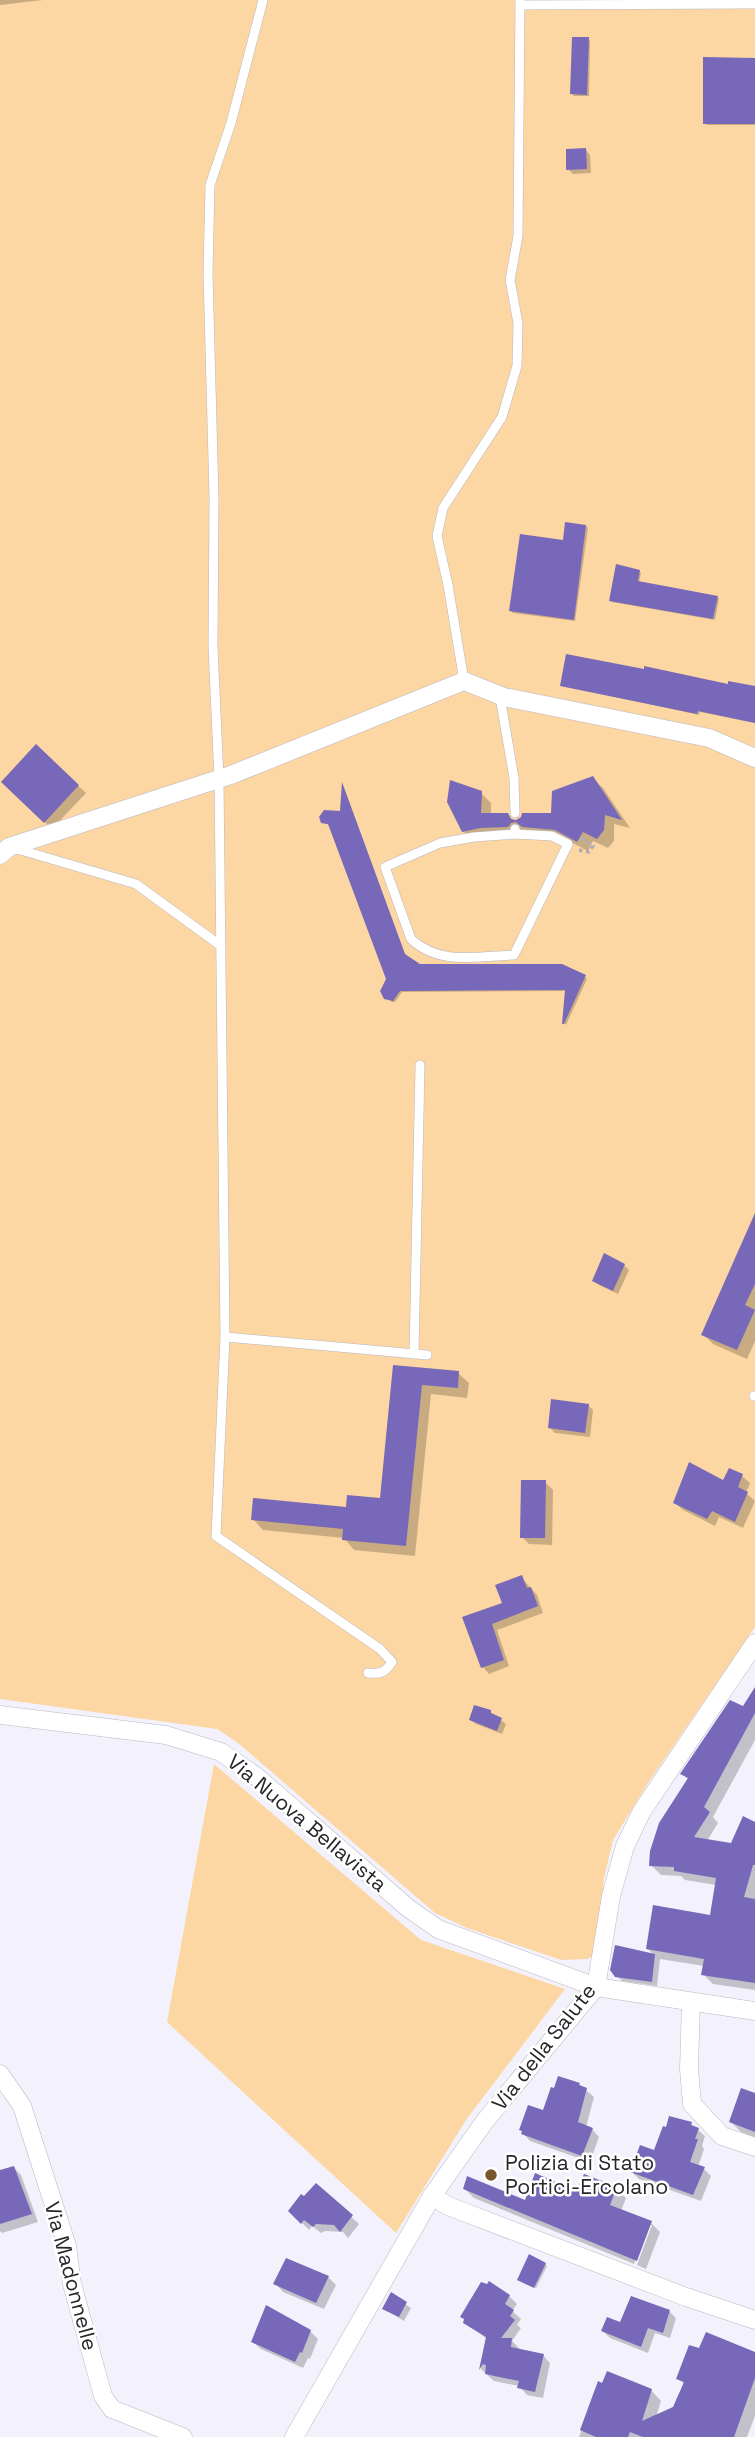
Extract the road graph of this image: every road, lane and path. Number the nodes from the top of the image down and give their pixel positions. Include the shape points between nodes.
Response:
1 (262, 0) edge
2 (520, 2) edge
3 (755, 4) edge
4 (464, 681) junction
5 (500, 696) junction
6 (755, 758) edge
7 (219, 779) junction
8 (515, 813) dead end
9 (580, 837) dead end
10 (568, 844) junction
11 (4, 851) edge
12 (221, 946) junction
13 (420, 1065) dead end
14 (225, 1337) junction
15 (414, 1354) junction
16 (427, 1355) dead end
17 (755, 1643) edge
18 (368, 1673) dead end
19 (0, 1715) edge
20 (596, 1987) junction
21 (691, 2002) junction
22 (755, 2011) edge
23 (0, 2074) edge
24 (755, 2147) edge
25 (432, 2196) junction
26 (755, 2320) edge
27 (183, 2437) edge
28 (294, 2437) edge

1 - 7 lane via 210,185 213,647
2 - 3 lane
2 - 4 lane via 518,236 510,280 518,323 517,366 502,417 443,508 437,536
4 - 5 street
4 - 7 street
5 - 6 street via 709,738
5 - 8 lane
7 - 11 street
7 - 12 lane
9 - 10 path via 592,843 589,852
10 - 10 lane via 514,955 447,957 421,948 411,939 385,867 440,843 474,837 515,832 552,836
11 - 12 lane via 136,884
12 - 14 lane
13 - 15 lane
14 - 15 lane
14 - 18 lane via 216,1536 380,1649 392,1662 379,1674
15 - 16 lane
17 - 20 street, Via della Salute via 642,1811 625,1846 611,1896
19 - 20 street, Via Nuova Bellavista via 166,1735 221,1752 438,1929
20 - 21 street, Via Nuova Bellavista
20 - 25 street, Via della Salute via 485,2121
21 - 22 street, Via Nuova Bellavista
21 - 24 street via 692,2104 722,2136
23 - 27 street, Via Madonnelle via 22,2106 63,2234 103,2396 112,2409
25 - 26 street via 473,2216
25 - 28 street, Via della Salute

